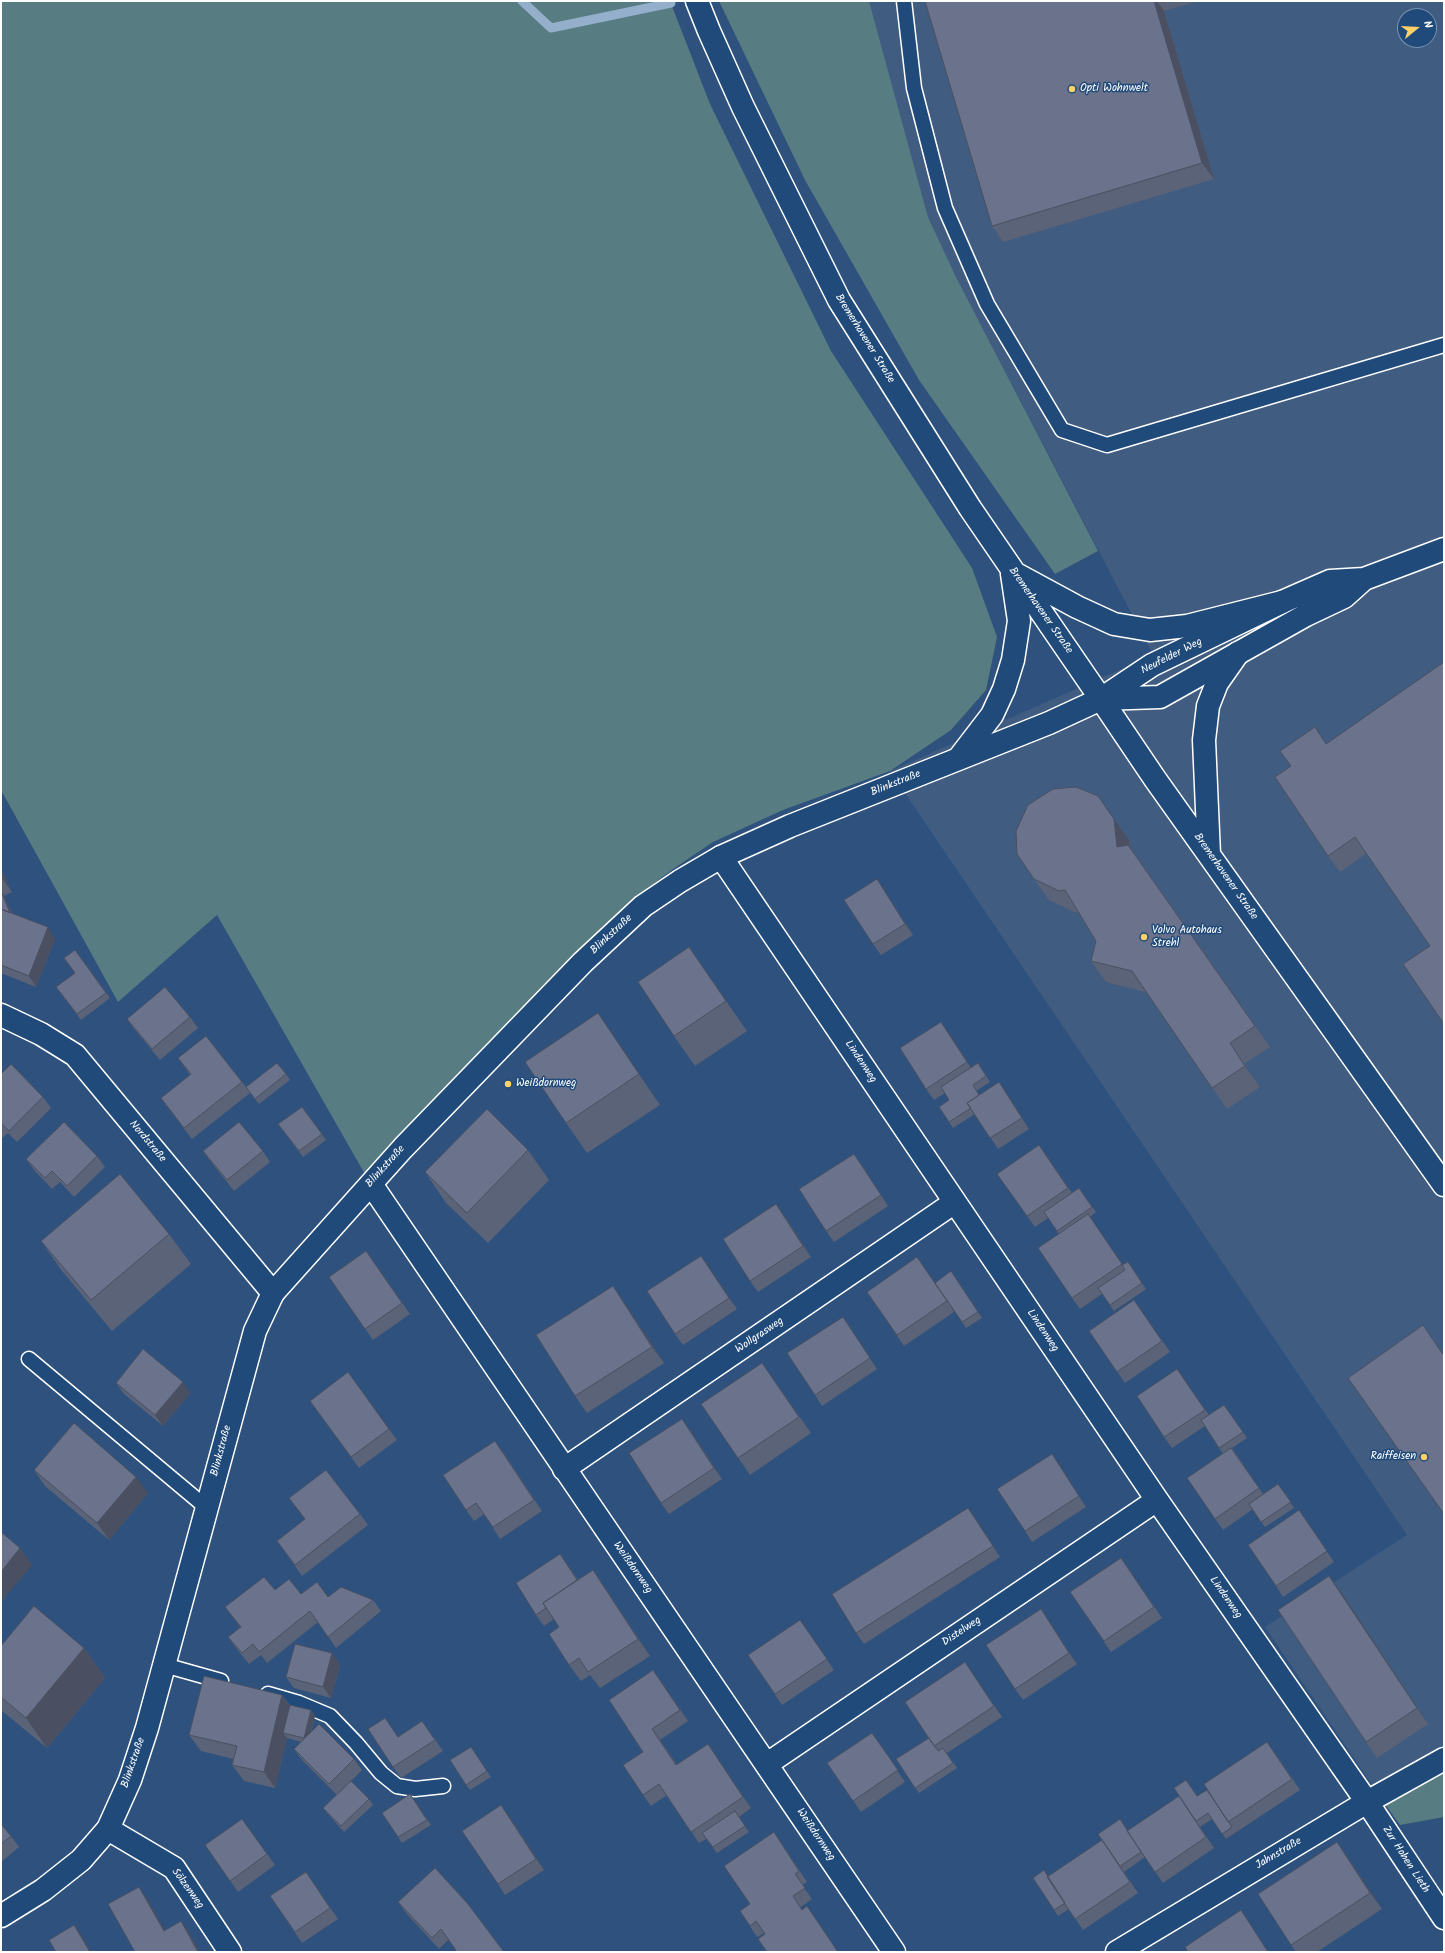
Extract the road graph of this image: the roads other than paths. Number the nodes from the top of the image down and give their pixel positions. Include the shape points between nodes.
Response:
1 (697, 1) edge
2 (904, 1) edge
3 (1444, 345) edge
4 (1444, 549) edge
5 (1012, 571) junction
6 (1364, 579) junction
7 (1282, 602) junction
8 (1238, 654) junction
9 (1101, 699) junction
10 (959, 758) junction
11 (1209, 854) junction
12 (721, 857) junction
13 (1, 1015) edge
14 (371, 1184) junction
15 (1444, 1185) edge
16 (955, 1202) junction
17 (273, 1293) junction
18 (29, 1359) dead end
19 (564, 1469) junction
20 (1156, 1500) junction
21 (207, 1508) junction
22 (164, 1665) junction
23 (231, 1684) edge
24 (254, 1690) edge
25 (1444, 1759) edge
26 (767, 1764) junction
27 (442, 1786) dead end
28 (1367, 1802) junction
29 (108, 1829) junction
30 (1, 1916) edge
31 (1444, 1918) edge
32 (230, 1952) edge
33 (894, 1952) edge
34 (1117, 1952) edge

1 - 5 street, Bremerhavener Straße via 743,107 840,300
2 - 3 lane via 914,88 945,208 987,304 1062,430 1107,445
4 - 6 street, Neufelder Weg
5 - 7 street via 1114,624 1150,630 1187,626
5 - 9 street, Bremerhavener Straße
5 - 10 street via 1019,621 1013,660 992,715
6 - 7 street, Neufelder Weg via 1330,581
6 - 8 street, Neufelder Weg via 1344,597 1306,615
7 - 9 street, Neufelder Weg via 1152,665
8 - 9 street, Neufelder Weg via 1160,697
8 - 11 street via 1217,684 1208,706 1204,740
9 - 10 street, Blinkstraße via 1049,723
9 - 11 street, Bremerhavener Straße
10 - 12 street, Blinkstraße via 790,826
11 - 15 street, Bremerhavener Straße
12 - 14 street, Blinkstraße via 680,881 632,916 583,962
12 - 16 street, Lindenweg
13 - 17 street, Nordstraße via 75,1055
14 - 17 street, Blinkstraße
14 - 19 street, Weißdornweg
16 - 19 street, Wollgrasweg
16 - 20 street, Lindenweg
17 - 21 street, Blinkstraße via 255,1331
18 - 21 lane
19 - 26 street, Weißdornweg
20 - 26 street, Distelweg
20 - 28 street, Lindenweg
21 - 22 street, Blinkstraße
22 - 23 lane
22 - 29 street, Blinkstraße via 130,1780
24 - 27 lane via 299,1703 330,1716 381,1773 397,1786 415,1789
25 - 28 street, Jahnstraße
26 - 33 street, Weißdornweg
28 - 31 street, Zur Hohen Lieth
28 - 34 street, Jahnstraße
29 - 30 street, Blinkstraße via 81,1860 43,1890
29 - 32 street, Sölzenweg via 174,1868

